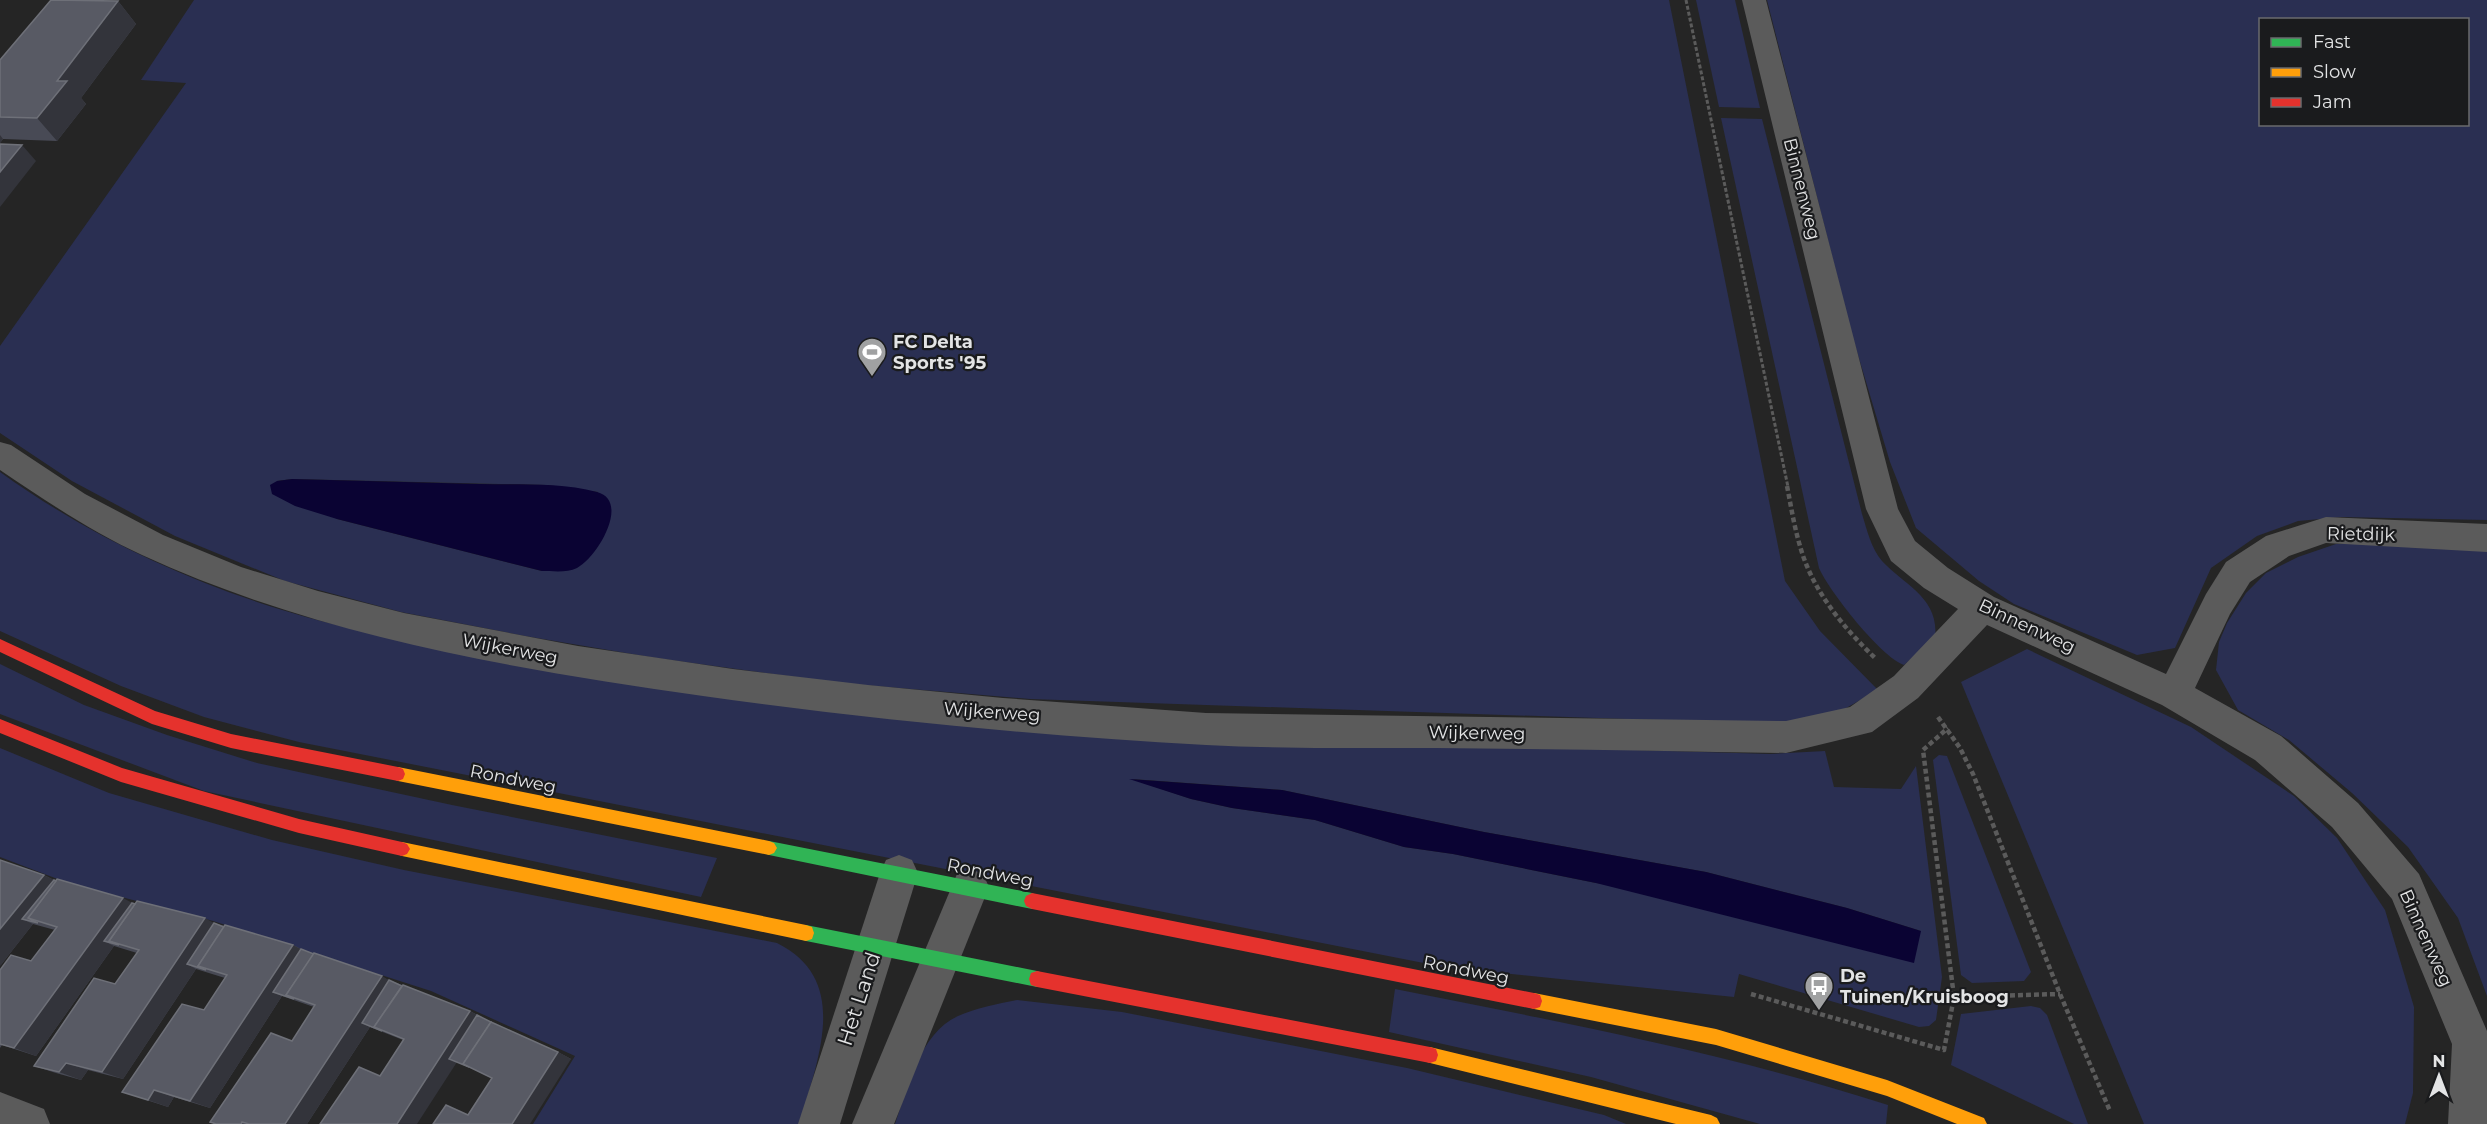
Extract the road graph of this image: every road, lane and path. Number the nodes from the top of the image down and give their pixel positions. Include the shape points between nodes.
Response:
1 (1686, 0) edge
2 (1754, 0) edge
3 (0, 454) edge
4 (2487, 538) edge
5 (1982, 607) junction
6 (0, 645) edge
7 (1906, 687) junction
8 (2174, 694) junction
9 (0, 726) edge
10 (1948, 728) junction
11 (899, 873) junction
12 (970, 887) junction
13 (875, 947) junction
14 (942, 961) junction
15 (1751, 994) dead end
16 (2060, 994) junction
17 (1954, 997) junction
18 (2110, 1111) dead end
19 (819, 1124) edge
20 (873, 1124) edge
21 (1711, 1124) edge
22 (1978, 1124) edge
23 (2469, 1124) edge

1 - 7 path via 1803,557 1829,609
2 - 5 street, Binnenweg via 1882,509 1903,551
3 - 7 street, Wijkerweg via 34,479 113,525 200,565 285,597 381,623 576,662 891,705 1209,729 1786,737 1859,721
4 - 8 street, Rietdijk via 2326,530 2278,546 2238,572
5 - 7 street, Wijkerweg
5 - 8 street, Binnenweg
6 - 11 main road, Rondweg via 152,717 231,741
7 - 10 path
8 - 23 street, Binnenweg via 2268,748 2344,815 2406,887 2472,1044
9 - 13 main road via 121,776 299,826
10 - 16 path via 1973,774
10 - 17 path via 1923,750
11 - 12 main road, Rondweg
11 - 13 street, Het Land
12 - 14 street
12 - 22 main road, Rondweg via 1716,1037 1887,1088
13 - 14 main road
13 - 19 street, Het Land
14 - 20 street
14 - 21 main road via 1449,1059
15 - 17 path via 1944,1050
16 - 17 path
16 - 18 path

